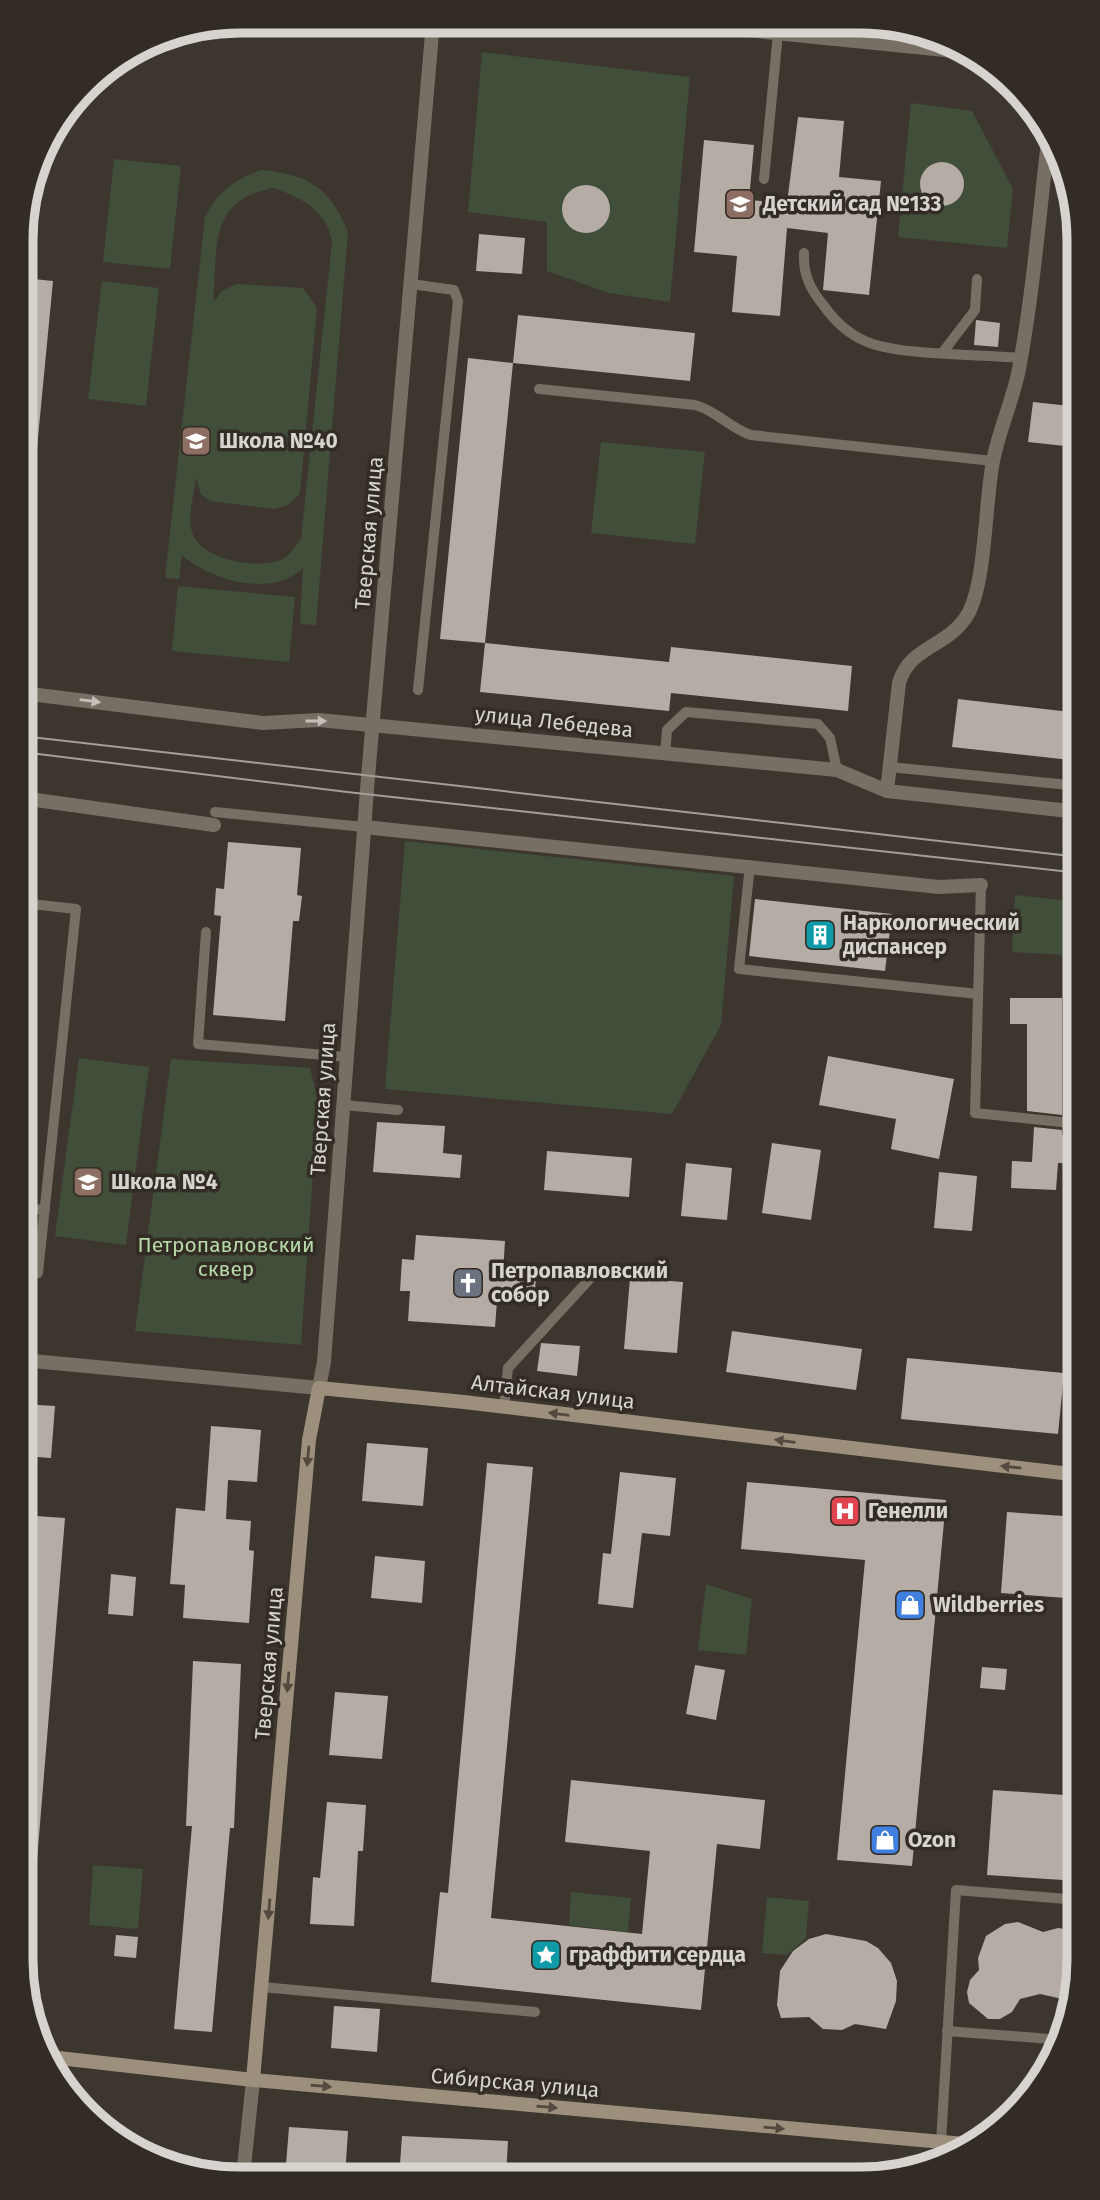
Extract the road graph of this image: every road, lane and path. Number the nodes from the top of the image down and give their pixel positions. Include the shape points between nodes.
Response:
1 (432, 33) edge
2 (778, 33) joint
3 (938, 49) edge
4 (1047, 153) edge
5 (764, 179) dead end
6 (804, 253) dead end
7 (977, 279) dead end
8 (411, 284) junction
9 (943, 352) junction
10 (1021, 358) junction
11 (539, 389) dead end
12 (993, 461) junction
13 (418, 691) dead end
14 (34, 694) edge
15 (373, 725) junction
16 (665, 754) junction
17 (890, 767) junction
18 (837, 770) junction
19 (1067, 785) edge
20 (887, 791) junction
21 (34, 799) edge
22 (1067, 811) edge
23 (214, 819) joint
24 (364, 827) junction
25 (750, 865) junction
26 (981, 884) joint
27 (34, 904) edge
28 (206, 932) dead end
29 (978, 994) junction
30 (347, 1057) junction
31 (344, 1105) junction
32 (398, 1110) dead end
33 (1066, 1123) edge
34 (33, 1209) edge
35 (45, 1210) junction
36 (33, 1272) edge
37 (596, 1272) dead end
38 (33, 1361) edge
39 (319, 1388) junction
40 (504, 1407) junction
41 (1066, 1473) edge
42 (1066, 1899) edge
43 (262, 1987) junction
44 (535, 2012) dead end
45 (947, 2031) junction
46 (1051, 2039) edge
47 (58, 2058) edge
48 (253, 2080) junction
49 (941, 2142) junction
50 (955, 2143) edge
51 (244, 2167) edge

1 - 8 street, Тверская улица
2 - 3 street
2 - 5 lane
4 - 10 street
6 - 9 lane via 803,269 811,291 835,320 854,334 888,348
7 - 9 lane via 975,310
8 - 13 lane via 454,290 458,302
8 - 15 street, Тверская улица
9 - 10 lane
10 - 12 street
11 - 12 lane via 695,405 710,409 751,435
12 - 17 street via 977,588 968,614 935,646 903,667
14 -> 15 street, улица Лебедева via 263,723 319,720
15 - 16 street, улица Лебедева
15 - 24 street, Тверская улица
16 - 18 street, улица Лебедева
16 - 18 lane via 667,730 686,712 818,724 830,738
17 - 19 lane
17 - 20 street
18 - 20 street, улица Лебедева
20 - 22 street, улица Лебедева
21 - 23 street
23 - 24 lane
24 - 25 street
24 - 30 street, Тверская улица
25 - 26 street via 939,887
25 - 29 lane via 739,969
26 - 29 lane
27 - 35 lane via 76,909
28 - 30 lane via 198,1044
29 - 33 lane via 975,1113
30 - 31 street, Тверская улица
31 - 32 lane
31 - 39 street, Тверская улица
34 - 35 lane
35 - 36 lane via 38,1273
37 - 40 lane via 508,1368
38 - 39 street, Алтайская улица
39 - 40 main road, Алтайская улица
39 -> 43 main road, Тверская улица via 309,1440
41 -> 40 main road, Алтайская улица
42 - 45 lane via 957,1890
43 - 44 lane
43 - 48 main road, Тверская улица
45 - 46 lane
45 - 49 lane
47 - 48 main road, Сибирская улица
48 -> 49 main road, Сибирская улица
48 - 51 street, Тверская улица
49 - 50 main road, Сибирская улица

